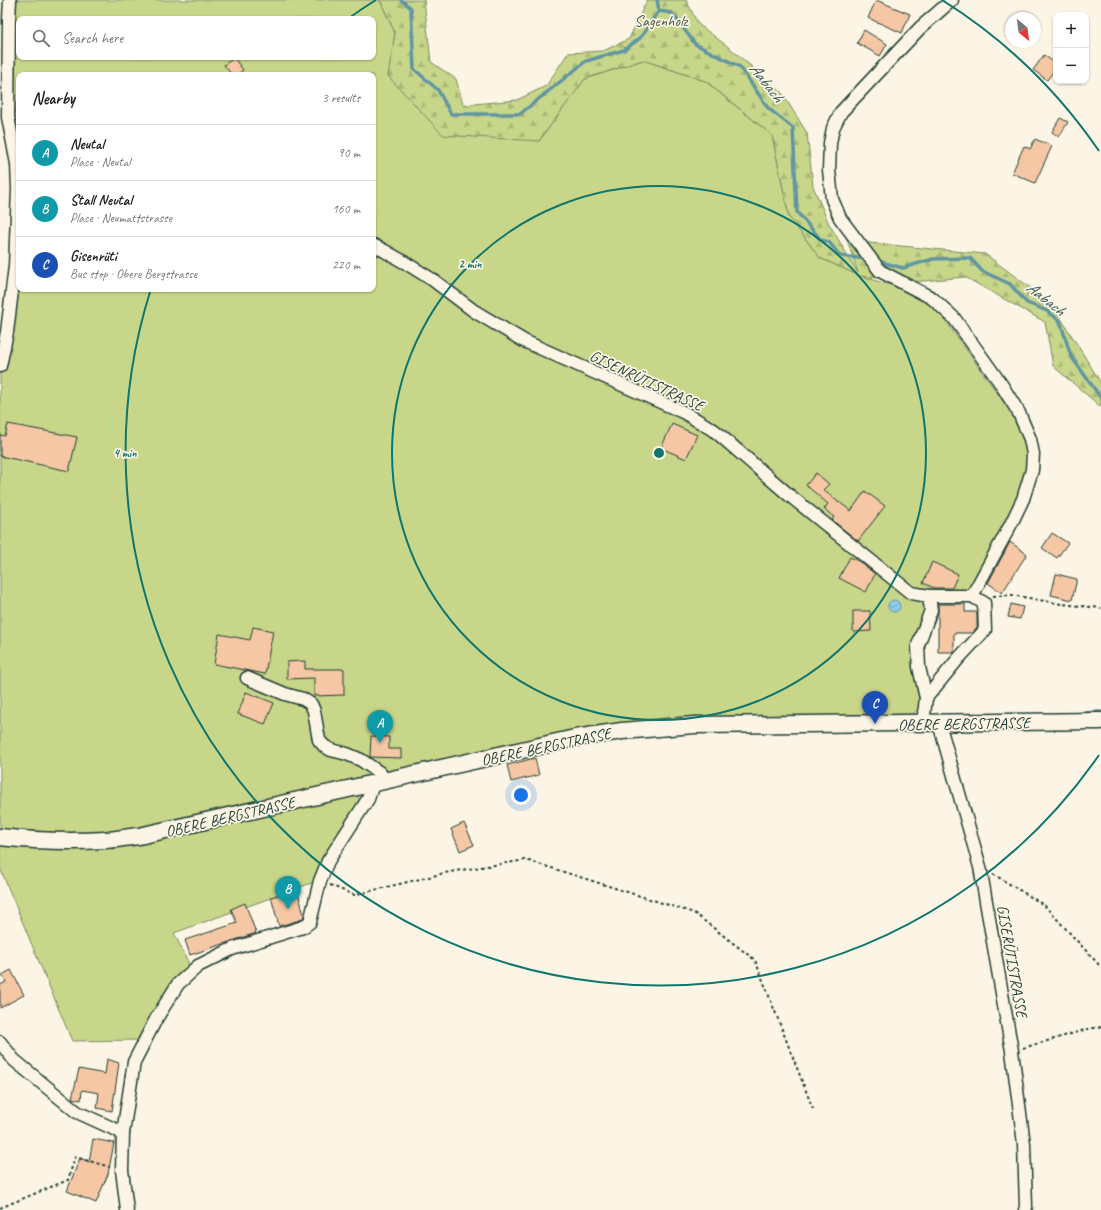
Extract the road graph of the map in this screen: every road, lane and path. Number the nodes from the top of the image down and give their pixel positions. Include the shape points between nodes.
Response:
1 (10, 0) edge
2 (952, 0) edge
3 (4, 117) edge
4 (16, 123) edge
5 (16, 160) edge
6 (16, 232) edge
7 (376, 247) edge
8 (0, 366) edge
9 (929, 596) junction
10 (972, 596) junction
11 (1101, 608) edge
12 (247, 678) dead end
13 (926, 698) junction
14 (1101, 721) edge
15 (923, 723) junction
16 (939, 723) junction
17 (379, 782) junction
18 (0, 837) edge
19 (980, 867) junction
20 (320, 881) junction
21 (1101, 967) edge
22 (1101, 1027) edge
23 (0, 1042) edge
24 (1012, 1051) junction
25 (813, 1109) dead end
26 (123, 1132) junction
27 (122, 1170) junction
28 (0, 1208) edge
29 (127, 1210) edge
30 (1025, 1210) edge

1 - 3 street
2 - 10 street via 920,28 841,112 833,128 829,170 832,198 840,218 865,252 880,271 932,298 954,318 1001,384 1019,413 1030,439 1033,454 1032,470 1023,499
3 - 4 street
3 - 5 street
6 - 8 street via 7,332
7 - 9 street, GISENRÜTISTRASSE via 428,276 474,311 524,341 685,412 715,431 789,495 911,593
9 - 10 street, GISENRÜTISTRASSE
9 - 13 street via 931,610 918,645 919,667
10 - 11 path via 1012,595
10 - 13 street via 984,603 985,630
12 - 17 street via 311,704 319,740 324,746 361,760 380,773
13 - 15 street
14 - 16 main road, OBERE BERGSTRASSE
15 - 16 main road, OBERE BERGSTRASSE
15 - 17 main road, OBERE BERGSTRASSE via 694,725 622,730 575,738
16 - 19 street, GISERÜTISTRASSE
17 - 18 main road, OBERE BERGSTRASSE via 139,836 69,842
17 - 20 street via 328,862
19 - 21 path via 1044,905
19 - 24 street, GISERÜTISTRASSE
20 - 25 path via 354,895 449,872 526,860 694,913 755,960
20 - 26 street via 310,922 303,927 232,949 198,966 178,984 134,1062
22 - 24 path
23 - 26 street via 14,1060 77,1112
24 - 30 street, GISERÜTISTRASSE via 1024,1144
26 - 27 street
27 - 28 path via 75,1156 68,1180
27 - 29 street

